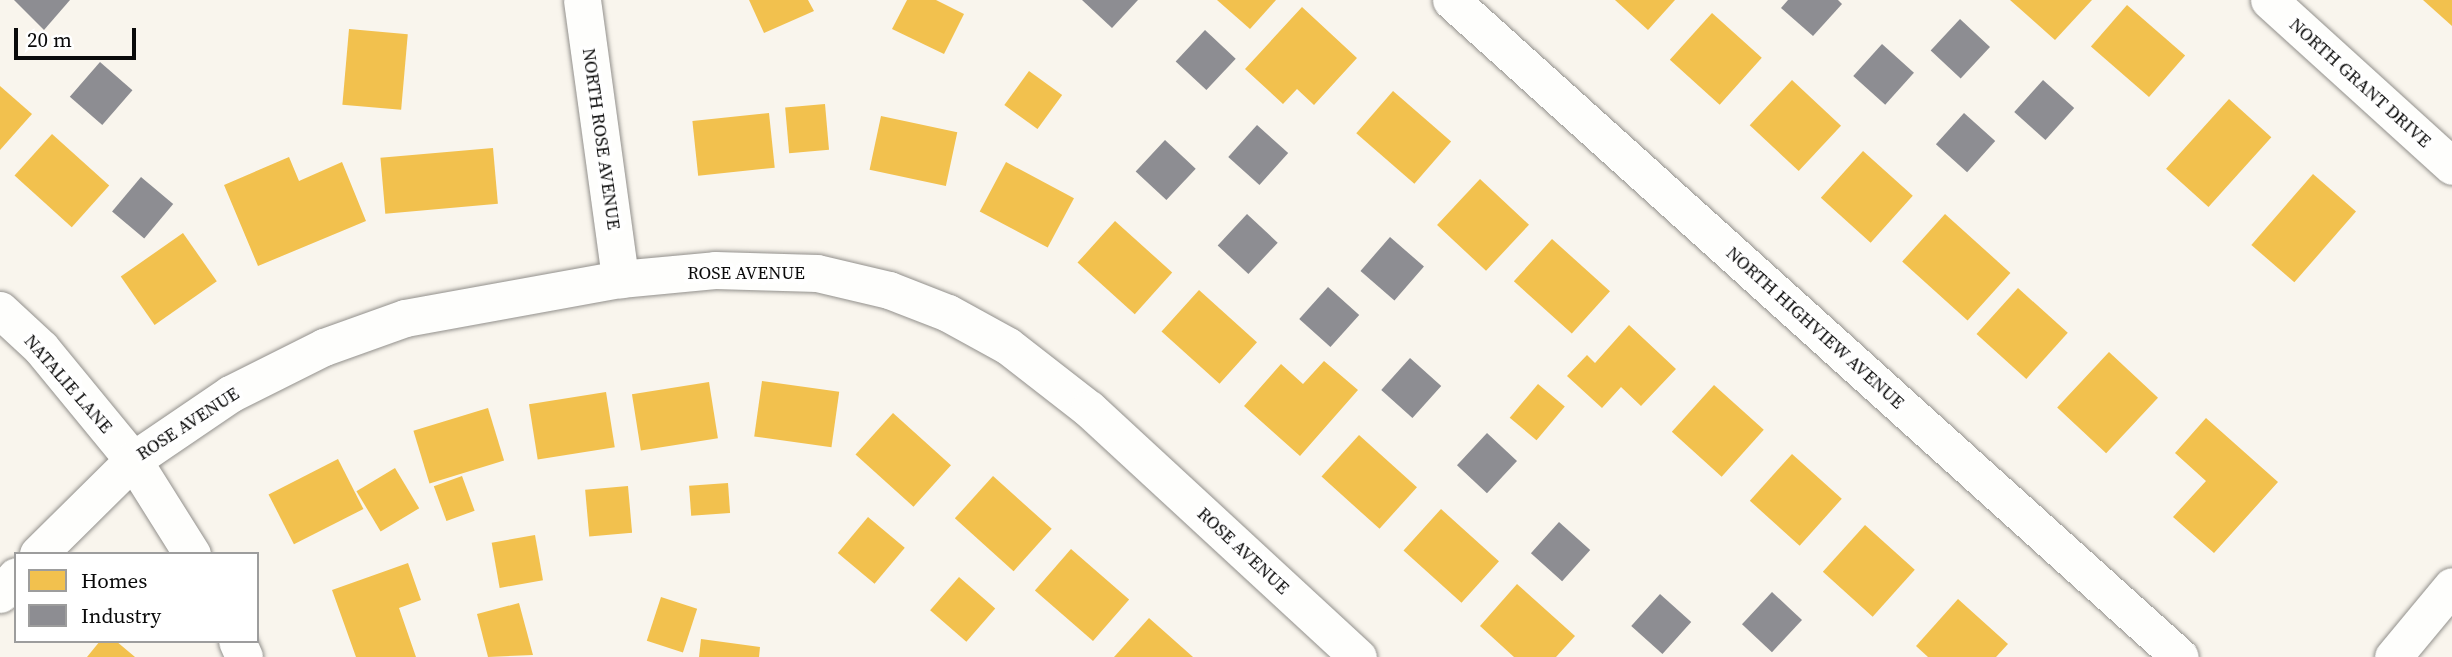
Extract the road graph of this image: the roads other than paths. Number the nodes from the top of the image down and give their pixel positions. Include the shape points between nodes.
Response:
1 (582, 0) edge
2 (1451, 0) edge
3 (2269, 0) edge
4 (2452, 166) edge
5 (620, 279) junction
6 (0, 310) edge
7 (133, 460) junction
8 (40, 552) edge
9 (191, 552) edge
10 (14, 578) edge
11 (2452, 586) edge
12 (0, 594) edge
13 (1358, 657) edge
14 (2180, 657) edge
15 (2393, 657) edge

1 - 5 street, NORTH ROSE AVENUE
2 - 14 street, NORTH HIGHVIEW AVENUE
3 - 4 street, NORTH GRANT DRIVE
5 - 7 street, ROSE AVENUE via 405,318 324,347 230,394
5 - 13 street, ROSE AVENUE via 715,270 817,273 889,290 948,313 1008,346 1089,409
6 - 7 street, NATALIE LANE via 41,348
7 - 8 street, ROSE AVENUE
7 - 9 street, NATALIE LANE
10 - 12 street
11 - 15 street

